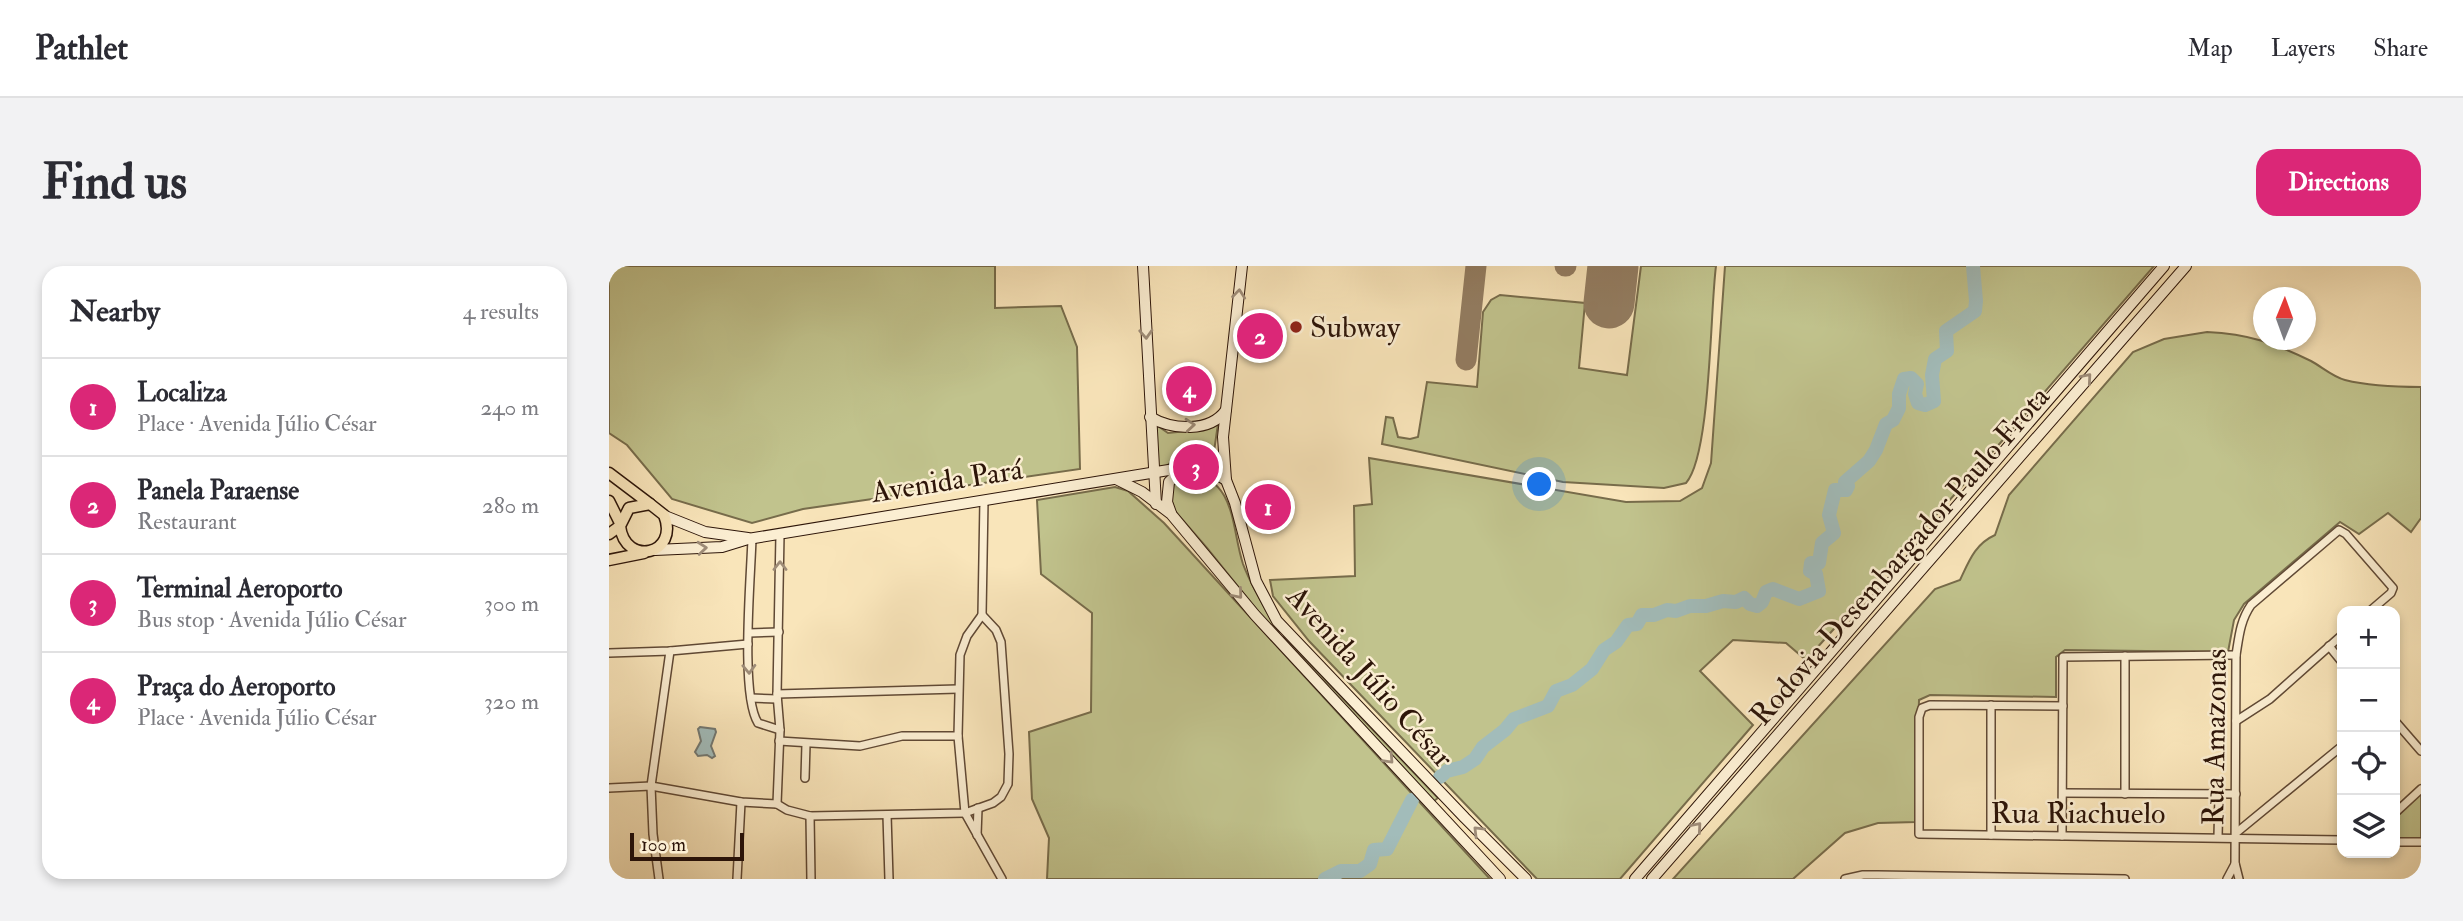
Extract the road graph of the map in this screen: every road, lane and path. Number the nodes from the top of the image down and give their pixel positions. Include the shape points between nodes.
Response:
1 (1143, 266) edge
2 (1242, 266) edge
3 (2164, 266) edge
4 (2186, 266) edge
5 (1226, 410) junction
6 (1150, 417) junction
7 (1187, 467) junction
8 (609, 472) edge
9 (1154, 472) junction
10 (1115, 478) junction
11 (1226, 480) junction
12 (984, 500) junction
13 (609, 501) edge
14 (650, 504) junction
15 (1156, 504) junction
16 (1171, 514) junction
17 (665, 516) junction
18 (620, 525) junction
19 (609, 534) edge
20 (780, 534) junction
21 (750, 538) junction
22 (652, 551) junction
23 (609, 560) edge
24 (2375, 606) edge
25 (982, 615) junction
26 (779, 632) junction
27 (749, 633) junction
28 (2337, 639) edge
29 (748, 644) junction
30 (2329, 646) junction
31 (670, 651) junction
32 (609, 653) edge
33 (2236, 655) junction
34 (2125, 656) junction
35 (2337, 656) edge
36 (958, 689) junction
37 (777, 696) junction
38 (751, 698) junction
39 (1991, 705) junction
40 (2063, 706) junction
41 (2236, 721) junction
42 (2400, 727) edge
43 (780, 730) junction
44 (958, 736) junction
45 (779, 741) junction
46 (806, 744) junction
47 (2337, 750) edge
48 (2421, 751) edge
49 (805, 778) dead end
50 (651, 786) junction
51 (609, 788) edge
52 (2421, 789) edge
53 (2063, 793) junction
54 (2125, 794) junction
55 (2219, 794) junction
56 (2236, 794) junction
57 (741, 802) junction
58 (777, 804) junction
59 (978, 808) junction
60 (2400, 808) edge
61 (965, 813) junction
62 (887, 815) junction
63 (810, 816) junction
64 (977, 835) junction
65 (1991, 835) junction
66 (2236, 835) junction
67 (2062, 836) junction
68 (2218, 837) junction
69 (2337, 841) edge
70 (2400, 842) edge
71 (2421, 842) edge
72 (2235, 863) junction
73 (1897, 877) edge
74 (999, 878) edge
75 (1980, 878) edge
76 (2062, 878) edge
77 (659, 879) edge
78 (737, 879) edge
79 (811, 879) edge
80 (889, 879) edge
81 (1500, 879) edge
82 (1526, 879) edge
83 (1635, 879) edge
84 (1653, 879) edge
85 (1845, 879) edge
86 (2125, 879) edge
87 (2227, 879) edge
88 (2239, 879) edge

1 -> 6 street
5 -> 2 street, Avenida Júlio César
3 - 83 street, Rodovia Desembargador Paulo Frota
84 -> 4 street, Rodovia Desembargador Paulo Frota
6 -> 5 street via 1185,427 1210,423
5 - 11 street, Avenida Júlio César via 1222,455
6 - 9 street
7 - 9 street
7 - 11 street via 1206,468
7 - 16 street via 1169,482
8 - 14 main road
9 - 10 street, Avenida Pará
9 - 15 street
10 - 12 street, Avenida Pará
10 - 15 street, Avenida Júlio César
82 -> 11 street, Avenida Júlio César via 1277,621 1256,580
12 - 20 street, Avenida Pará
12 - 25 street
13 - 18 main road
14 - 17 main road
14 - 18 main road via 629,508
15 - 16 street, Avenida Júlio César
16 -> 81 street, Avenida Júlio César via 1255,615
17 - 21 street, Avenida Pará via 705,531
17 - 22 main road via 667,536
18 - 19 main road
18 - 22 main road via 625,543
20 - 21 street, Avenida Pará
26 -> 20 street
22 -> 21 street, Avenida Pará via 722,547
21 - 27 street
22 - 23 main road
24 - 33 street, Rua Amazonas via 2394,589 2339,530 2251,605 2242,621
25 - 36 street via 963,645
25 - 59 street via 1001,642 1009,754 1005,790 993,803
26 - 27 street
26 - 37 street
27 - 29 street
28 - 30 street
29 - 31 street
29 -> 38 street
30 - 35 street
30 - 41 street via 2270,699
31 - 32 street
31 - 50 street
33 - 34 street
33 - 41 street, Rua Amazonas
34 - 40 street via 2064,656
34 - 54 street
36 - 37 street
36 - 44 street
37 - 38 street
37 - 43 street
38 - 43 street via 758,723
39 - 40 street
39 - 65 street
39 - 65 street, Rua Riachuelo via 1921,709 1919,834
40 - 53 street
41 - 56 street, Rua Amazonas
42 - 48 street
43 - 45 street
44 - 46 street via 902,736 860,746
44 - 61 street
45 - 46 street
45 - 58 street
46 - 49 street
47 - 66 street
50 - 51 street
50 - 57 street
50 - 77 street
52 - 60 street
53 - 54 street
53 - 67 street
54 - 55 street
55 - 56 street
55 - 68 street
56 - 66 street, Rua Amazonas
57 - 58 street
57 - 78 street
58 - 63 street
59 - 61 street
59 - 64 street
61 - 62 street
61 - 64 street
62 - 63 street
62 - 80 street
63 - 79 street
64 - 74 street
65 - 67 street, Rua Riachuelo
66 - 68 street, Rua Riachuelo
66 - 69 street, Rua Riachuelo
66 - 72 street, Rua Amazonas
67 - 68 street, Rua Riachuelo
70 - 71 street
72 - 87 street, Rua Amazonas
72 - 88 street, Rua Amazonas
73 - 75 street
73 - 85 street
75 - 76 street
76 - 86 street

